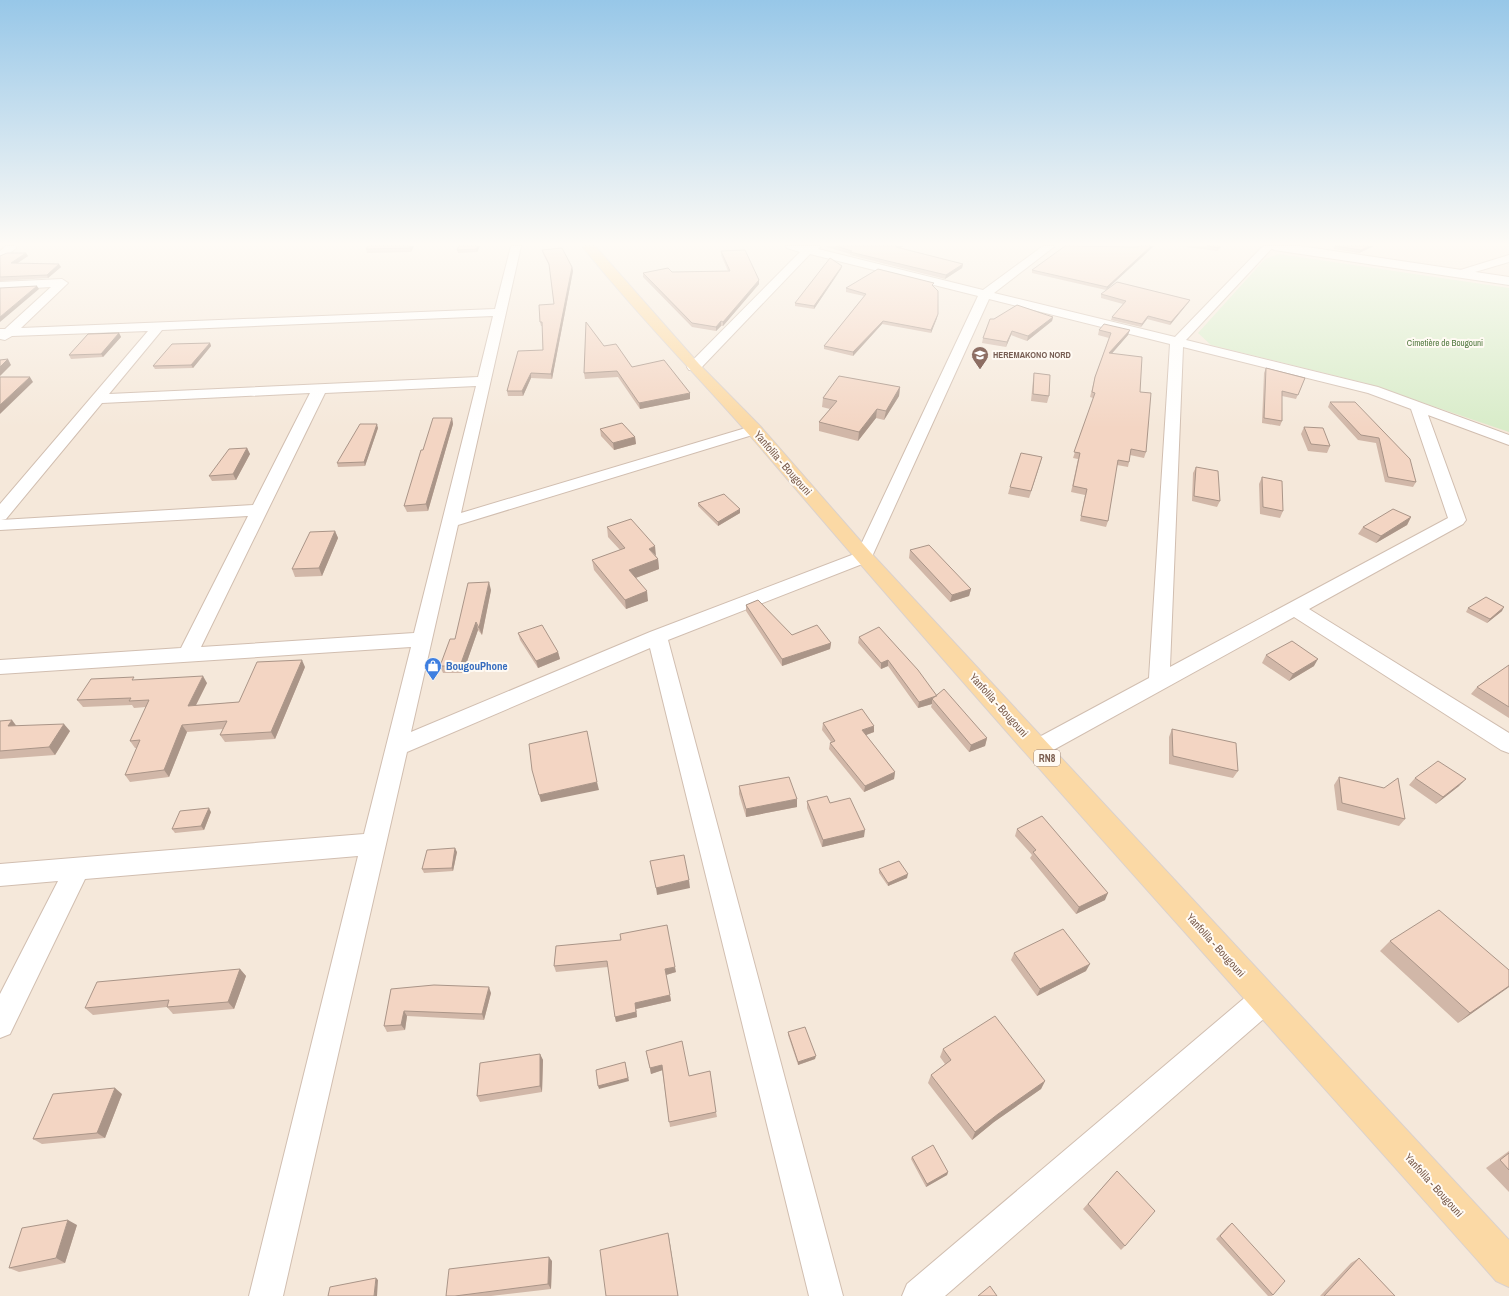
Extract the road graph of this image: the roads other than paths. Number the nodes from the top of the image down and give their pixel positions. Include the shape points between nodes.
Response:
1 (35, 306) edge
2 (501, 306) edge
3 (641, 306) edge
4 (754, 306) edge
5 (979, 306) edge
6 (1035, 306) edge
7 (1212, 306) edge
8 (500, 312) junction
9 (159, 326) junction
10 (3, 335) edge
11 (1178, 342) junction
12 (694, 367) junction
13 (484, 381) junction
14 (320, 388) junction
15 (98, 399) junction
16 (1417, 406) junction
17 (754, 430) junction
18 (1509, 440) edge
19 (260, 510) junction
20 (0, 515) edge
21 (450, 522) junction
22 (0, 525) edge
23 (864, 557) junction
24 (1294, 608) junction
25 (657, 637) junction
26 (422, 639) junction
27 (187, 655) junction
28 (0, 667) edge
29 (1159, 682) junction
30 (1509, 744) edge
31 (397, 747) junction
32 (1038, 748) junction
33 (374, 844) junction
34 (78, 868) junction
35 (0, 875) edge
36 (1265, 999) junction
37 (0, 1024) edge
38 (1509, 1268) edge
39 (266, 1296) edge
40 (826, 1296) edge
41 (919, 1296) edge

1 - 10 street
2 - 8 street
3 - 12 main road, Yanfolila - Bougouni / RN8
4 - 12 street
5 - 23 street
6 - 11 street
7 - 11 street
8 - 9 street
8 - 13 street
9 - 10 street
9 - 15 street
11 - 16 street via 1373,390
11 - 29 street
12 - 17 main road, Yanfolila - Bougouni / RN8
13 - 14 street
13 - 21 street
14 - 15 street
14 - 19 street
15 - 20 street
16 - 18 street
16 - 24 street via 1457,520
17 - 21 street
17 - 23 main road, Yanfolila - Bougouni / RN8
19 - 22 street
19 - 27 street
21 - 26 street
23 - 25 street
23 - 32 main road, Yanfolila - Bougouni / RN8
24 - 29 street
24 - 30 street
25 - 31 street
25 - 40 street
26 - 27 street
26 - 31 street
27 - 28 street
29 - 32 street
31 - 33 street
32 - 36 main road, Yanfolila - Bougouni / RN8
33 - 34 street
33 - 39 street
34 - 35 street
34 - 37 street
36 - 38 main road, Yanfolila - Bougouni / RN8
36 - 41 street

